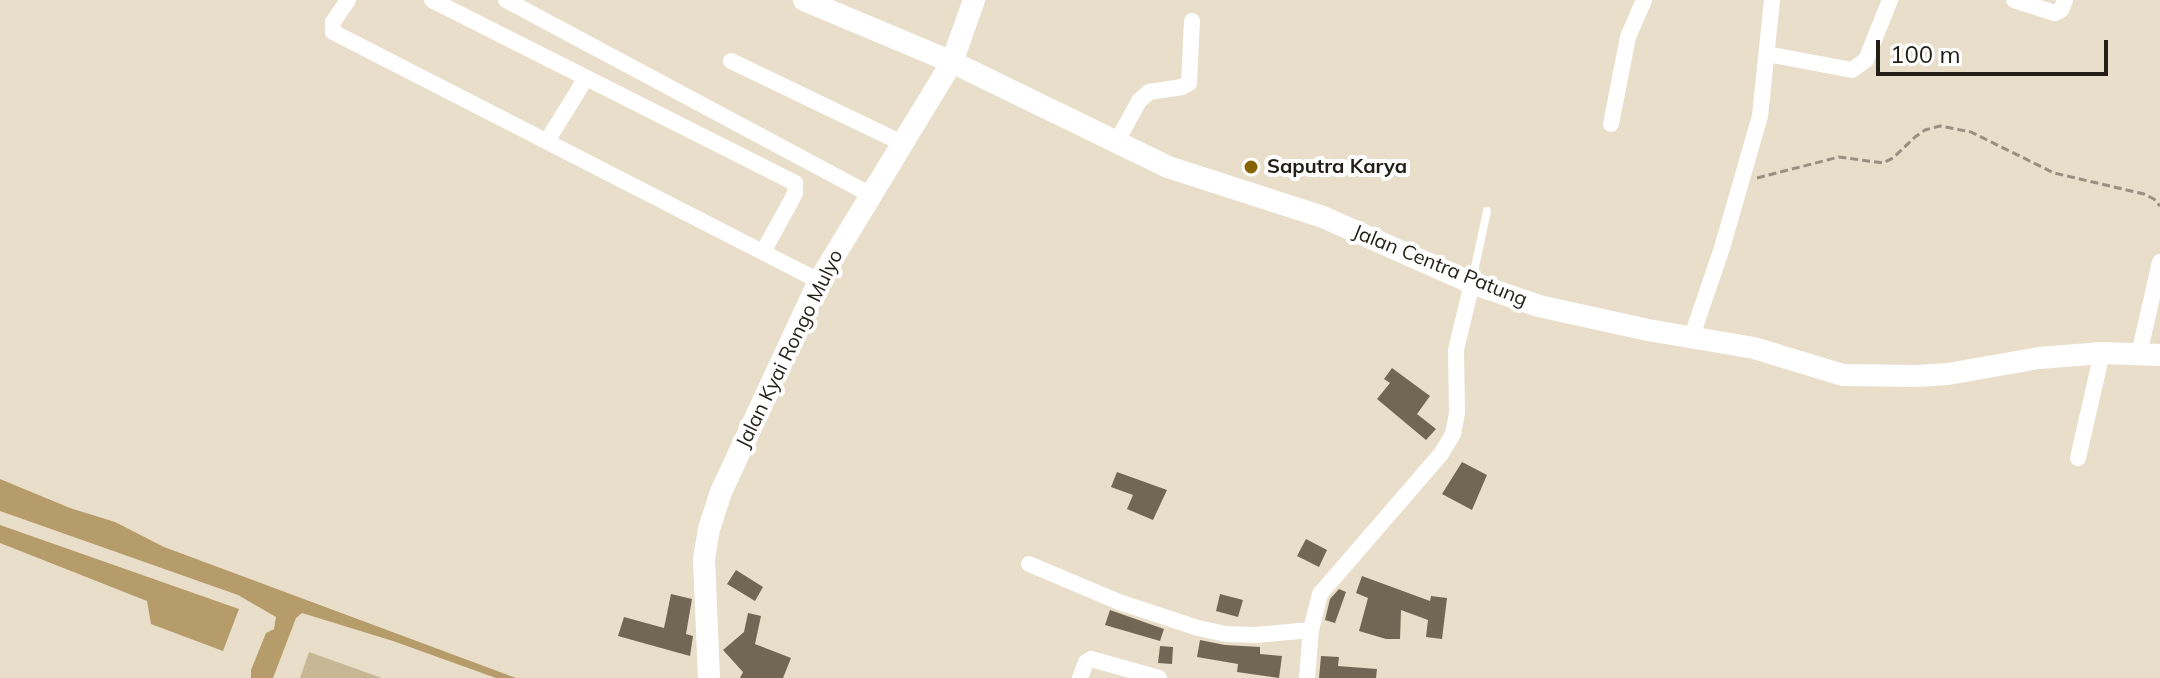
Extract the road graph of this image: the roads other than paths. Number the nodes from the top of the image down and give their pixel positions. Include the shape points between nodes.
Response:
1 (348, 0) edge
2 (432, 0) edge
3 (506, 0) edge
4 (804, 0) edge
5 (974, 0) edge
6 (1644, 0) edge
7 (1772, 0) edge
8 (1890, 0) edge
9 (2014, 0) edge
10 (2065, 0) edge
11 (1192, 21) dead end
12 (1767, 54) junction
13 (731, 61) dead end
14 (952, 62) junction
15 (586, 78) junction
16 (1611, 124) dead end
17 (547, 141) junction
18 (1116, 143) junction
19 (904, 144) junction
20 (871, 195) junction
21 (1487, 211) dead end
22 (763, 252) junction
23 (2160, 262) edge
24 (819, 281) junction
25 (1472, 283) junction
26 (1692, 336) junction
27 (2102, 353) junction
28 (2150, 354) edge
29 (2078, 458) dead end
30 (1029, 564) dead end
31 (1311, 630) junction
32 (709, 678) edge
33 (1080, 678) edge
34 (1159, 678) edge
35 (1307, 678) edge

1 - 17 street via 333,22 333,32
2 - 15 street
3 - 20 street
4 - 14 street, Jalan Centra Patung
5 - 14 street, Jalan Kyai Rongo Mulyo
6 - 16 street via 1628,37
7 - 12 street
8 - 12 street via 1866,60 1852,70
9 - 10 street via 2055,13
11 - 18 street via 1189,83 1149,92
12 - 26 street via 1760,116
13 - 19 street
14 - 18 street, Jalan Centra Patung
14 - 19 street, Jalan Kyai Rongo Mulyo
15 - 17 street
15 - 22 street via 795,183 795,193
17 - 22 street
18 - 25 street, Jalan Centra Patung via 1168,167 1323,217
19 - 20 street, Jalan Kyai Rongo Mulyo
20 - 24 street, Jalan Kyai Rongo Mulyo
21 - 25 lane
22 - 24 street
23 - 28 street
24 - 32 street, Jalan Kyai Rongo Mulyo via 721,492 709,529 704,559
25 - 26 street, Jalan Centra Patung via 1564,312
25 - 31 street via 1456,350 1453,434 1329,580
26 - 27 street, Jalan Centra Patung via 1843,375 1876,377 1948,374
27 - 28 street, Jalan Centra Patung
27 - 29 street
30 - 31 street via 1198,628 1255,635
31 - 35 street
33 - 34 street via 1091,659

